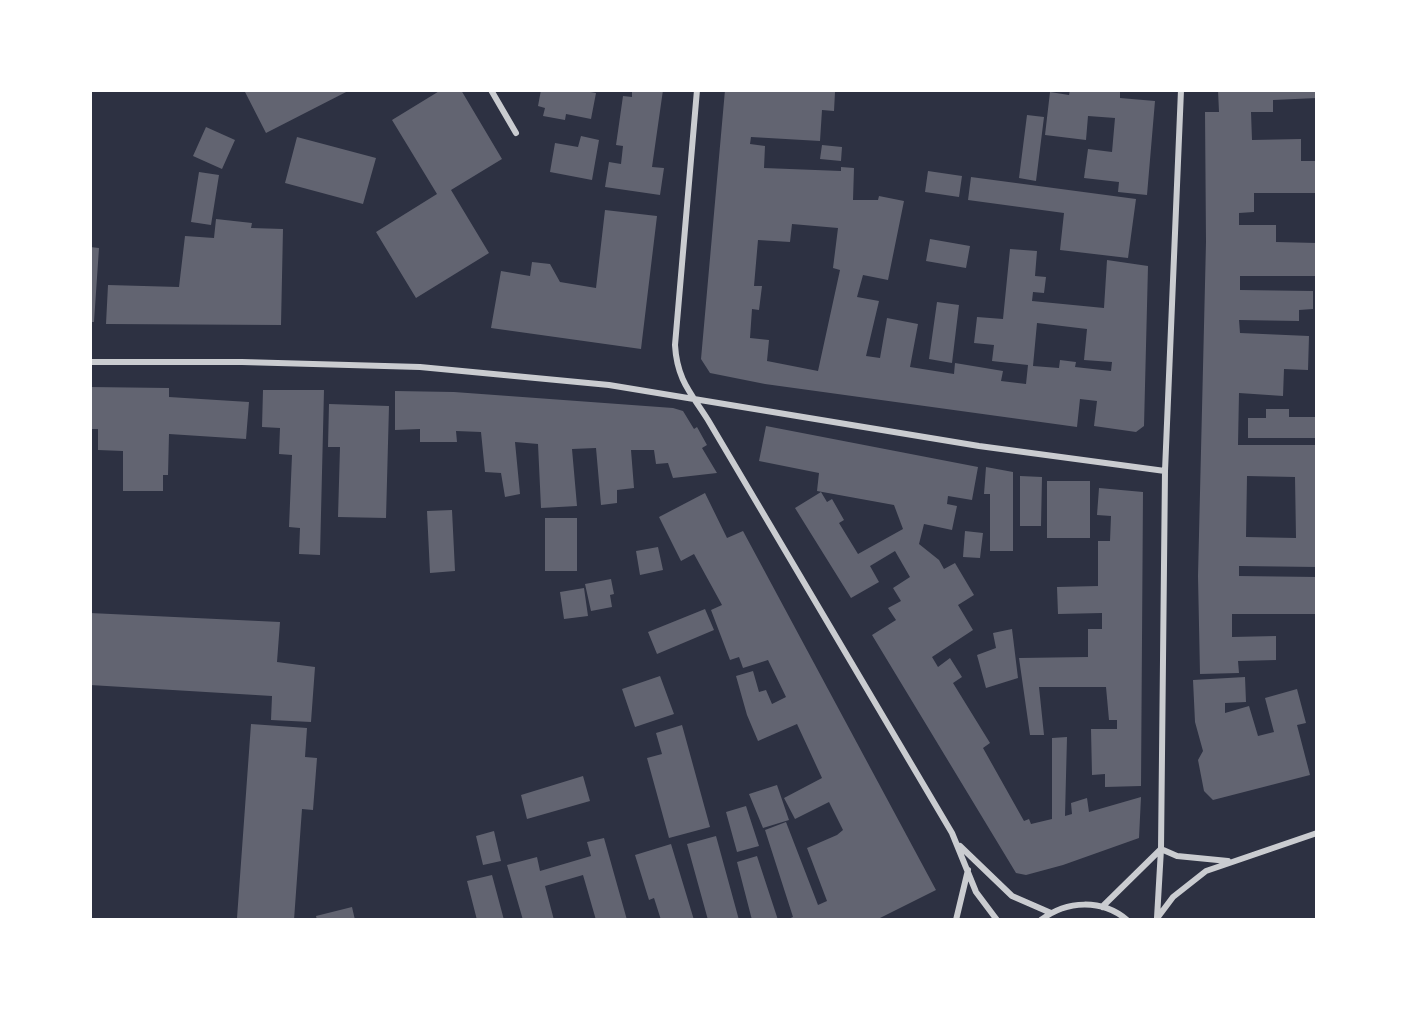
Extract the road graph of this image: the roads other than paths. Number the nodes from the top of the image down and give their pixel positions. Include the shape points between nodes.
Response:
1 (492, 90) edge
2 (697, 90) edge
3 (1180, 90) edge
4 (516, 133) dead end
5 (90, 362) edge
6 (691, 397) junction
7 (1165, 471) junction
8 (1317, 832) edge
9 (958, 843) junction
10 (1161, 849) junction
11 (1229, 861) junction
12 (968, 869) junction
13 (1102, 907) junction
14 (1051, 913) junction
15 (1157, 919) edge
16 (956, 920) edge
17 (998, 920) edge
18 (1041, 920) edge
19 (1127, 920) edge

1 - 4 street
2 - 6 street via 675,345 676,364
3 - 7 street
5 - 6 street via 420,368 609,385
6 - 7 street via 979,446
6 - 9 street
7 - 10 street
8 - 11 street
9 - 12 street
9 - 14 street via 1012,896
10 - 11 street via 1177,856
10 - 13 street
10 - 15 street
11 - 15 street via 1190,881
12 - 16 street
12 - 17 street via 976,892
13 - 14 street via 1067,906
13 - 19 street
14 - 18 street

